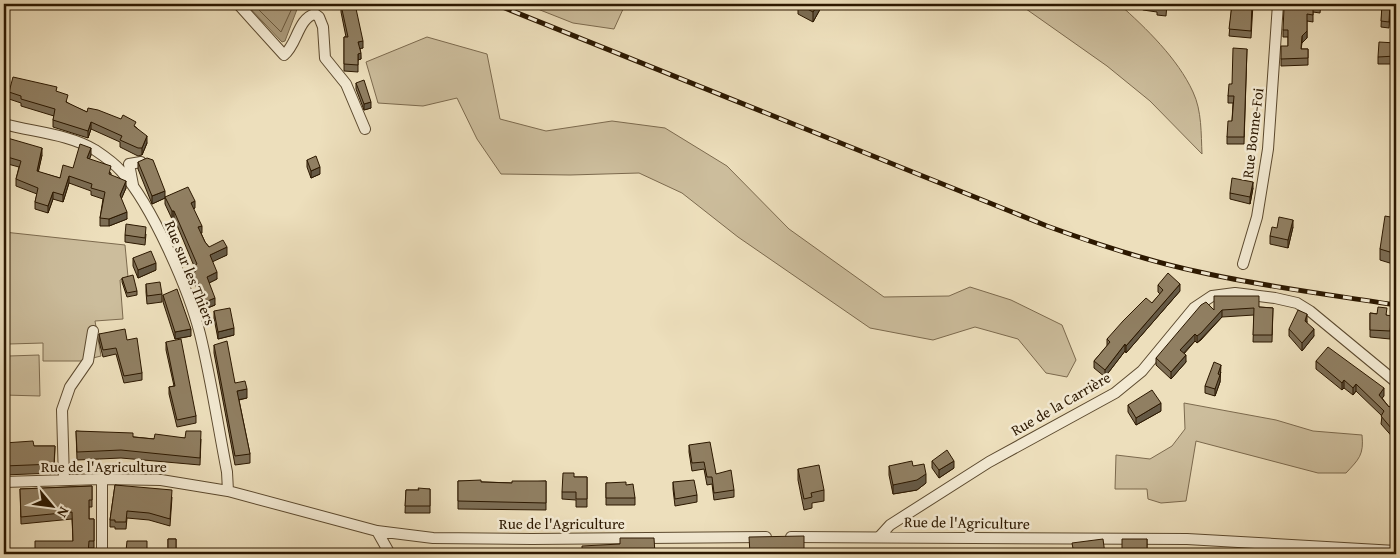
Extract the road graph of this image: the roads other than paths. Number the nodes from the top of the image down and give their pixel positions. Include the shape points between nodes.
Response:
1 (238, 4) edge
2 (1278, 4) edge
3 (4, 124) edge
4 (365, 129) dead end
5 (141, 162) edge
6 (134, 189) junction
7 (1243, 264) dead end
8 (93, 331) dead end
9 (1396, 382) edge
10 (102, 478) junction
11 (64, 480) junction
12 (4, 482) edge
13 (228, 491) junction
14 (377, 531) junction
15 (880, 536) junction
16 (1396, 550) edge
17 (102, 554) edge
18 (390, 554) edge

1 - 4 street via 284,55 292,48 306,19 315,14 320,17 325,58 346,84
2 - 7 street, Rue Bonne-Foi via 1268,149 1257,217
3 - 6 street, Rue sur les Thiers via 93,149 122,172
5 - 6 street via 129,164
6 - 13 street, Rue sur les Thiers via 159,230 192,308 227,472
8 - 11 street via 88,361 70,387 62,410
9 - 15 street, Rue de la Carrière via 1297,303 1235,293 1212,296 1194,308 1142,371 1114,393 989,462 890,525
10 - 11 street, Rue de l'Agriculture
10 - 13 street, Rue de l'Agriculture via 161,480
10 - 17 street
11 - 12 street, Rue de l'Agriculture
13 - 14 street, Rue de l'Agriculture
14 - 15 street, Rue de l'Agriculture via 433,538
14 - 18 street
15 - 16 street, Rue de l'Agriculture via 1187,539

